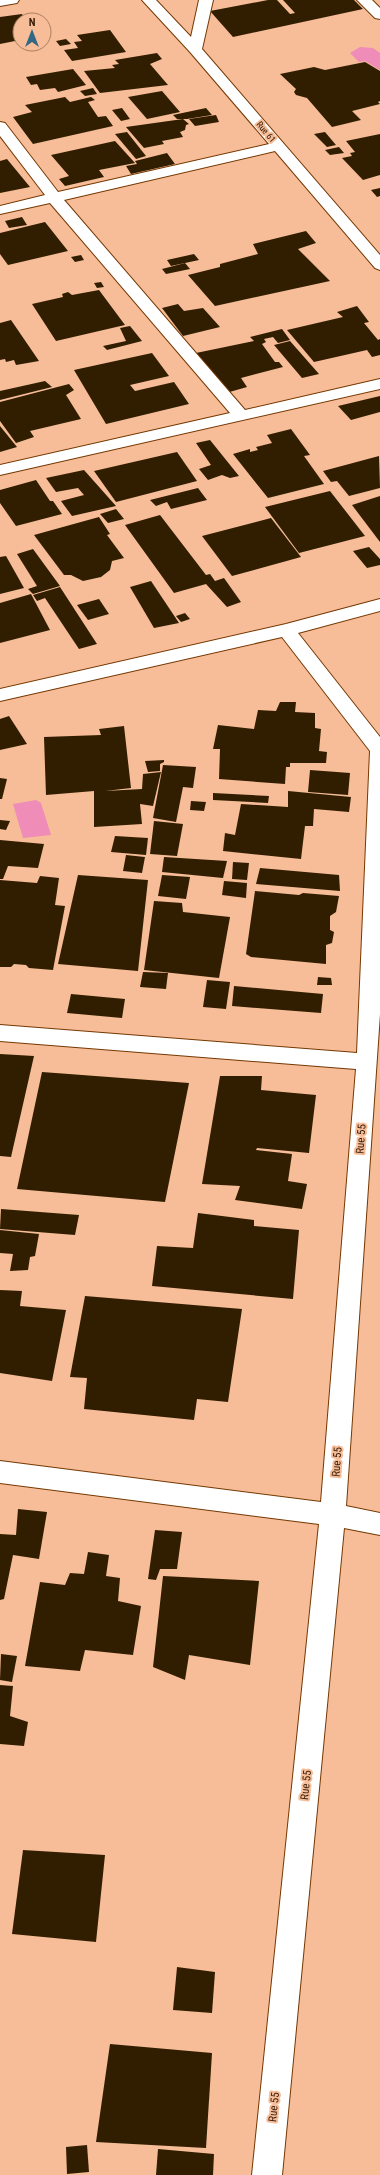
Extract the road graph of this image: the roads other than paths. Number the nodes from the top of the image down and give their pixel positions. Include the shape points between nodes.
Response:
1 (12, 0) edge
2 (149, 0) edge
3 (206, 0) edge
4 (364, 0) edge
5 (0, 2) edge
6 (380, 15) edge
7 (195, 49) junction
8 (0, 126) edge
9 (278, 146) junction
10 (55, 199) junction
11 (0, 210) edge
12 (380, 265) edge
13 (380, 384) edge
14 (240, 414) junction
15 (0, 470) edge
16 (380, 605) edge
17 (286, 630) junction
18 (0, 695) edge
19 (379, 749) edge
20 (0, 1033) edge
21 (367, 1062) junction
22 (0, 1472) edge
23 (333, 1515) junction
24 (380, 1524) edge
25 (267, 2175) edge

1 - 5 street
2 - 7 street, Rue 61
3 - 7 street
4 - 6 street
7 - 9 street, Rue 61
8 - 10 street
9 - 10 street
9 - 12 street, Rue 61
10 - 11 street
10 - 14 street
13 - 14 street
14 - 15 street
16 - 17 street
17 - 18 street
17 - 19 street
19 - 21 street, Rue 55 via 378,832
20 - 21 street
21 - 23 street, Rue 55
22 - 23 street
23 - 24 street
23 - 25 street, Rue 55

